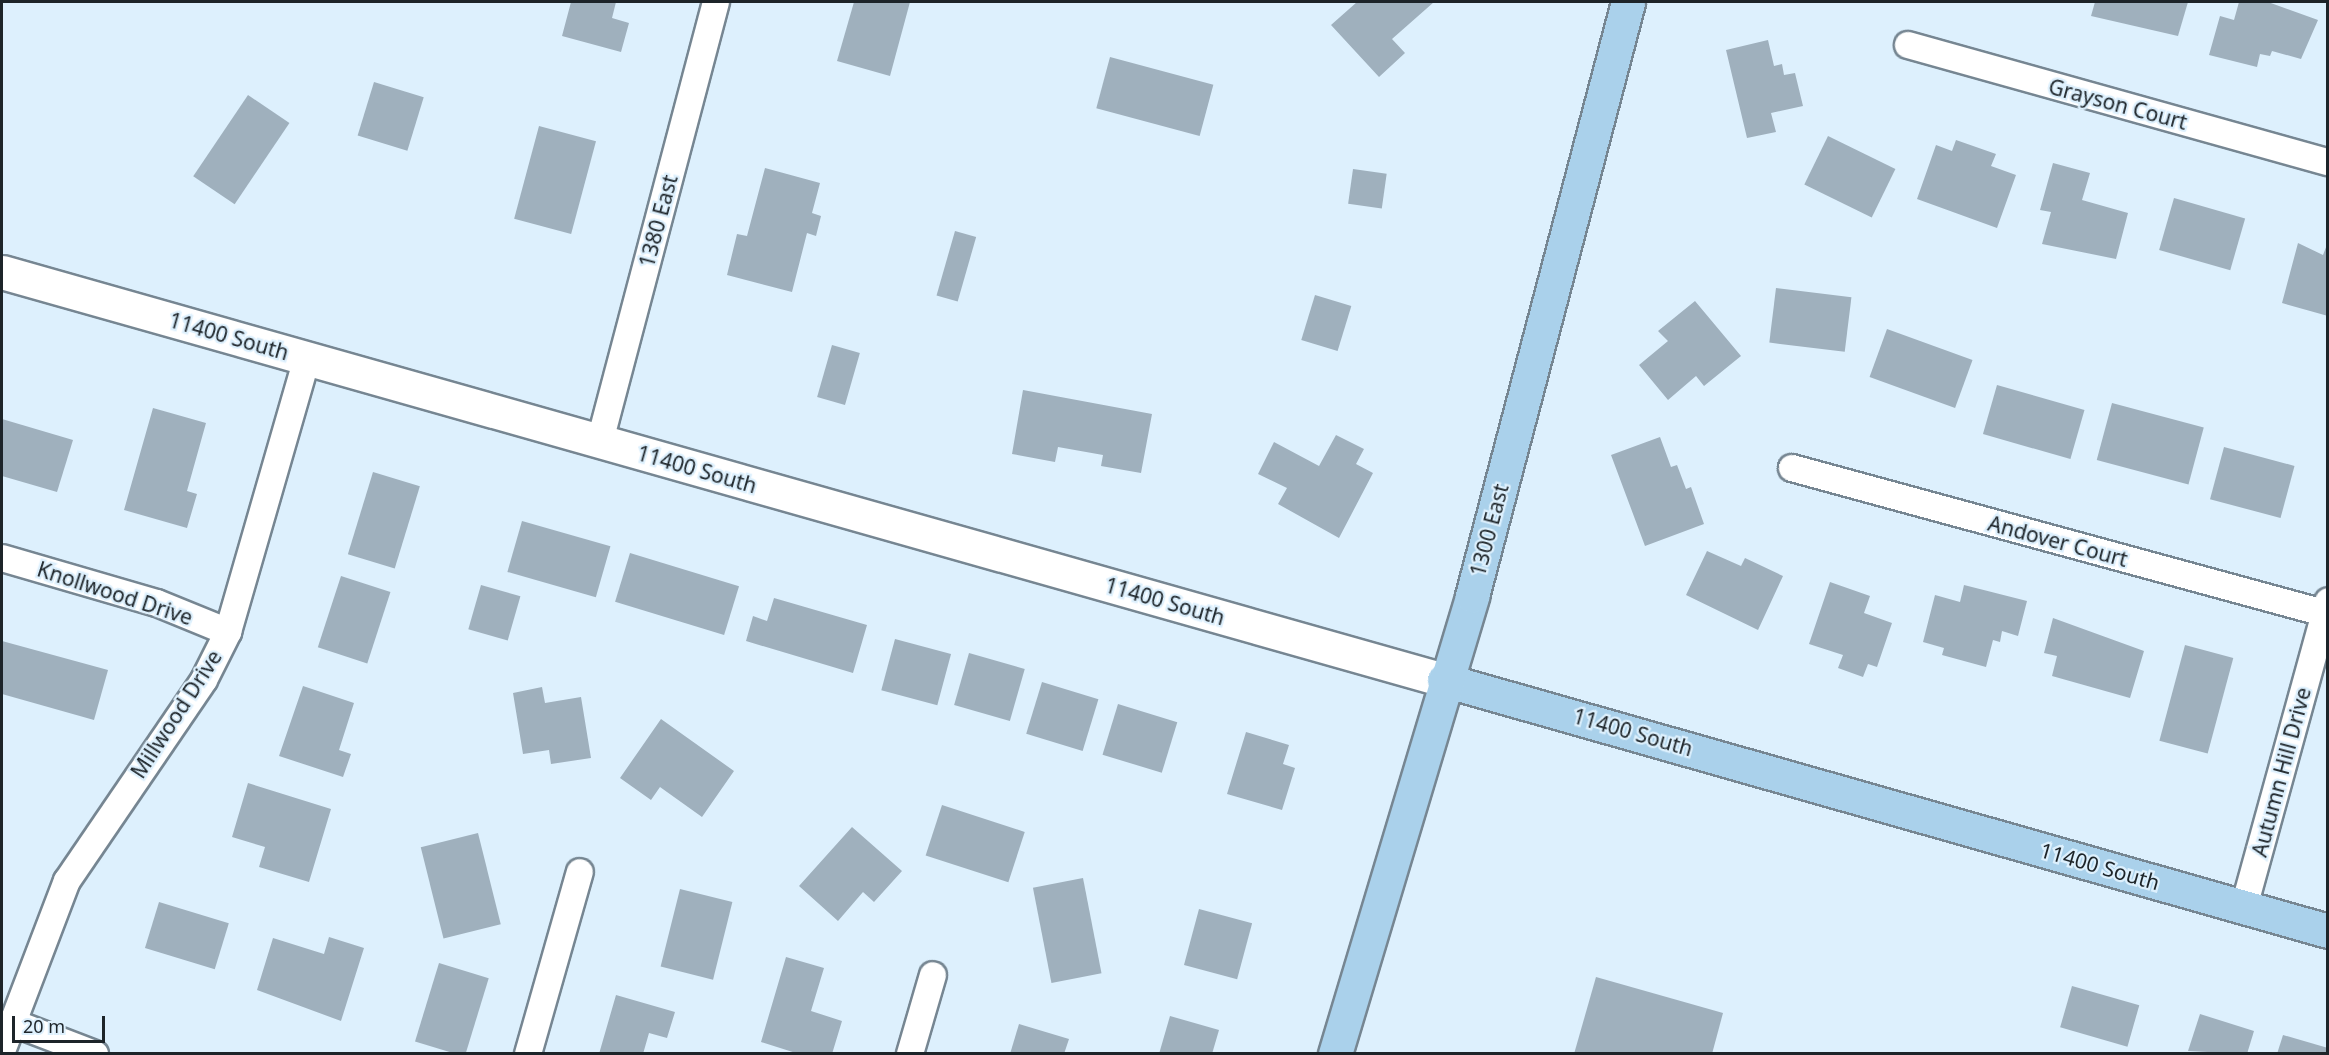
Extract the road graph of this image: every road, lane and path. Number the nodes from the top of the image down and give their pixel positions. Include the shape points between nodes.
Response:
1 (716, 2) edge
2 (1628, 2) edge
3 (1908, 45) dead end
4 (2328, 162) edge
5 (2, 272) edge
6 (307, 358) junction
7 (600, 441) junction
8 (1792, 468) dead end
9 (2, 558) edge
10 (2326, 607) edge
11 (228, 632) junction
12 (1444, 680) junction
13 (580, 872) dead end
14 (2244, 907) junction
15 (2328, 931) edge
16 (933, 975) dead end
17 (11, 1022) junction
18 (2, 1051) edge
19 (95, 1053) edge
20 (528, 1053) edge
21 (910, 1053) edge
22 (1335, 1053) edge

1 - 7 street, 1380 East
2 - 12 main road, 1300 East via 1472,596
3 - 4 street, Grayson Court
5 - 6 main road, 11400 South
6 - 7 main road, 11400 South
6 - 11 street, Millwood Drive
7 - 12 main road, 11400 South
8 - 10 street, Andover Court
9 - 11 street, Knollwood Drive via 157,603
10 - 14 street, Autumn Hill Drive
11 - 17 street, Millwood Drive via 204,680 67,881
12 - 14 main road, 11400 South
12 - 22 main road, 1300 East
13 - 20 street
14 - 15 main road, 11400 South
16 - 21 street
17 - 18 street, Millwood Drive
17 - 19 street

